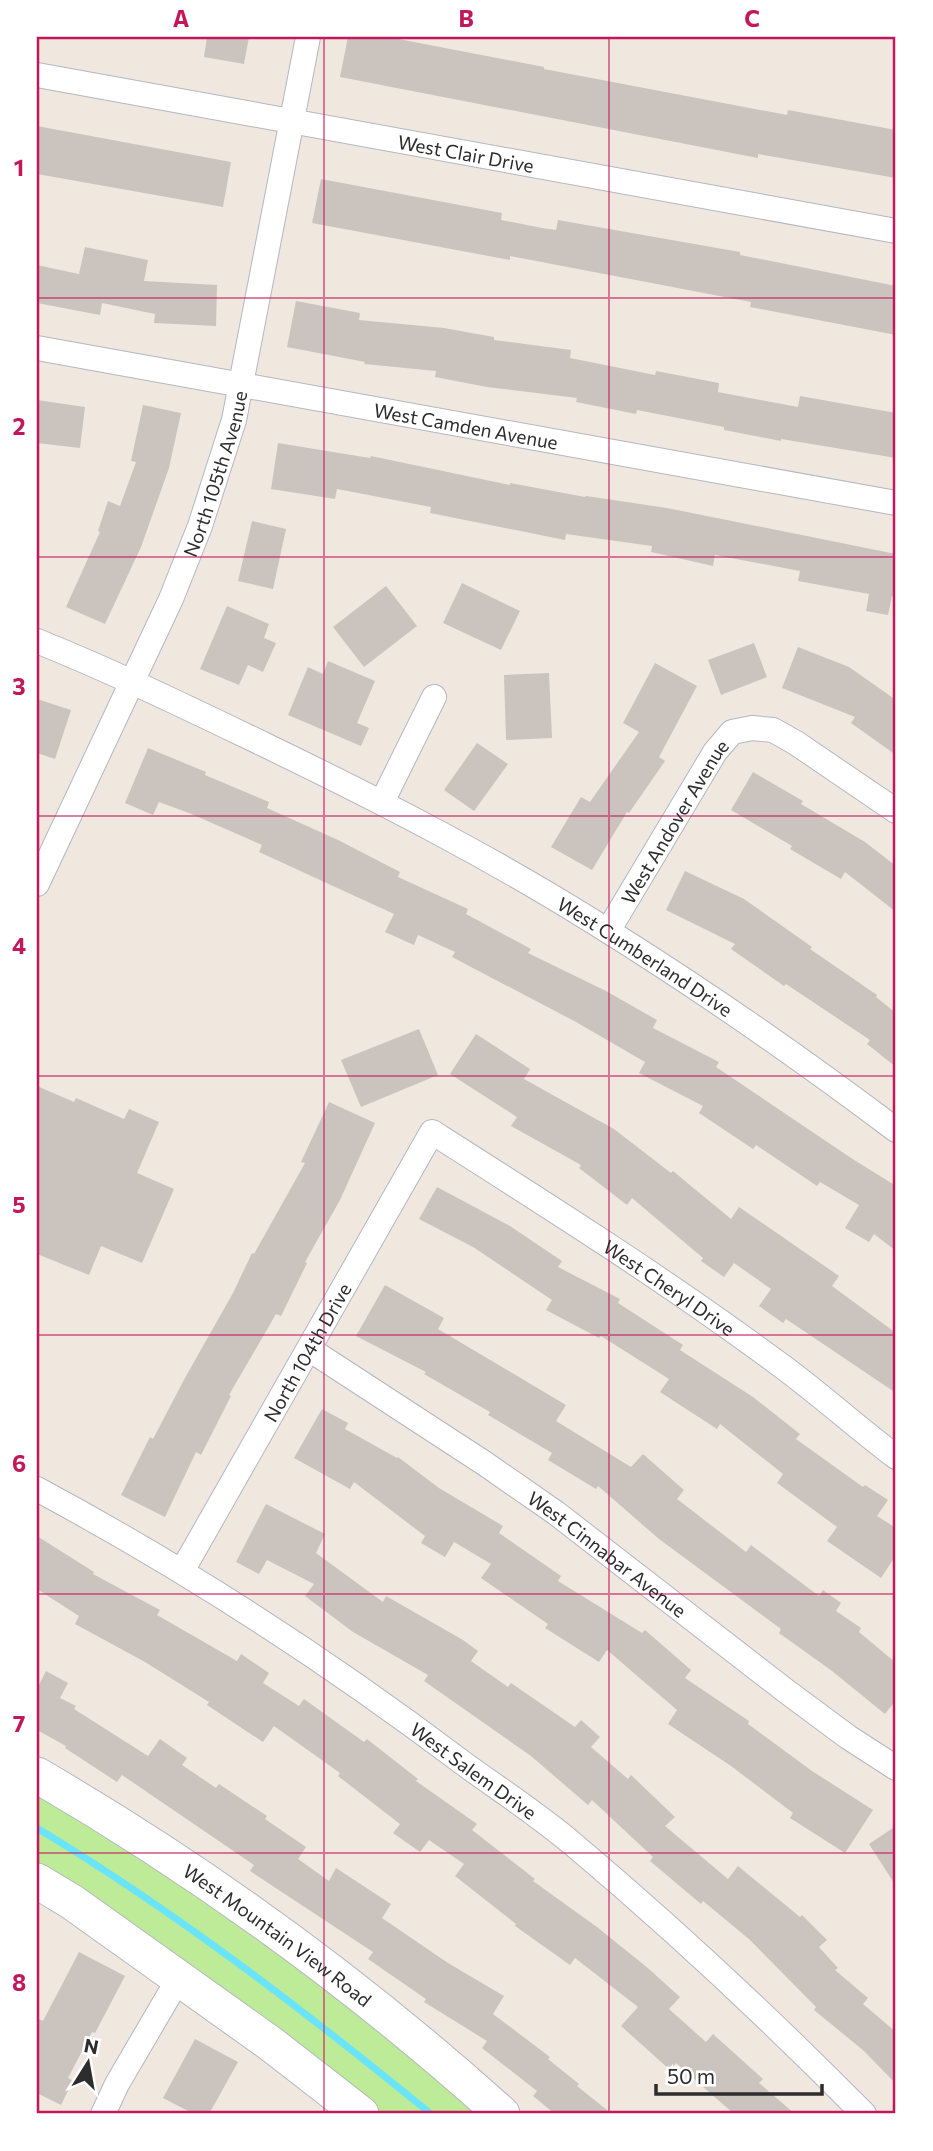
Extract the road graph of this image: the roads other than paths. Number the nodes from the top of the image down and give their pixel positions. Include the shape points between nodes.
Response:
1 (307, 37) edge
2 (37, 75) edge
3 (291, 121) junction
4 (896, 231) edge
5 (37, 348) edge
6 (242, 384) junction
7 (896, 503) edge
8 (37, 641) edge
9 (132, 682) junction
10 (434, 697) dead end
11 (382, 802) junction
12 (896, 811) edge
13 (37, 884) edge
14 (608, 931) junction
15 (896, 1130) edge
16 (432, 1132) joint
17 (309, 1349) junction
18 (896, 1457) edge
19 (37, 1489) edge
20 (182, 1571) junction
21 (896, 1769) edge
22 (37, 1775) edge
23 (37, 1881) edge
24 (179, 1978) junction
25 (103, 2114) edge
26 (361, 2114) edge
27 (502, 2114) edge
28 (864, 2114) edge

1 - 3 street, North 105th Avenue
2 - 3 street, West Clair Drive
3 - 4 street, West Clair Drive
3 - 6 street, North 105th Avenue
5 - 6 street, West Camden Avenue
6 - 7 street, West Camden Avenue
6 - 9 street, North 105th Avenue via 192,549
8 - 9 street, West Cumberland Drive
9 - 11 street, West Cumberland Drive
9 - 13 street, North 105th Avenue
10 - 11 street
11 - 14 street, West Cumberland Drive
12 - 14 street, West Andover Avenue via 773,730 732,732 715,752
14 - 15 street, West Cumberland Drive via 795,1054
16 - 17 street, North 104th Drive
16 - 18 street, West Cheryl Drive via 691,1301 781,1365
17 - 20 street, North 104th Drive
17 - 21 street, West Cinnabar Avenue via 556,1513 786,1691
19 - 20 street, West Salem Drive
20 - 28 street, West Salem Drive via 389,1707 571,1843 746,1998
22 - 27 street, West Mountain View Road via 155,1849 298,1948
23 - 24 street
24 - 25 street
24 - 26 street

